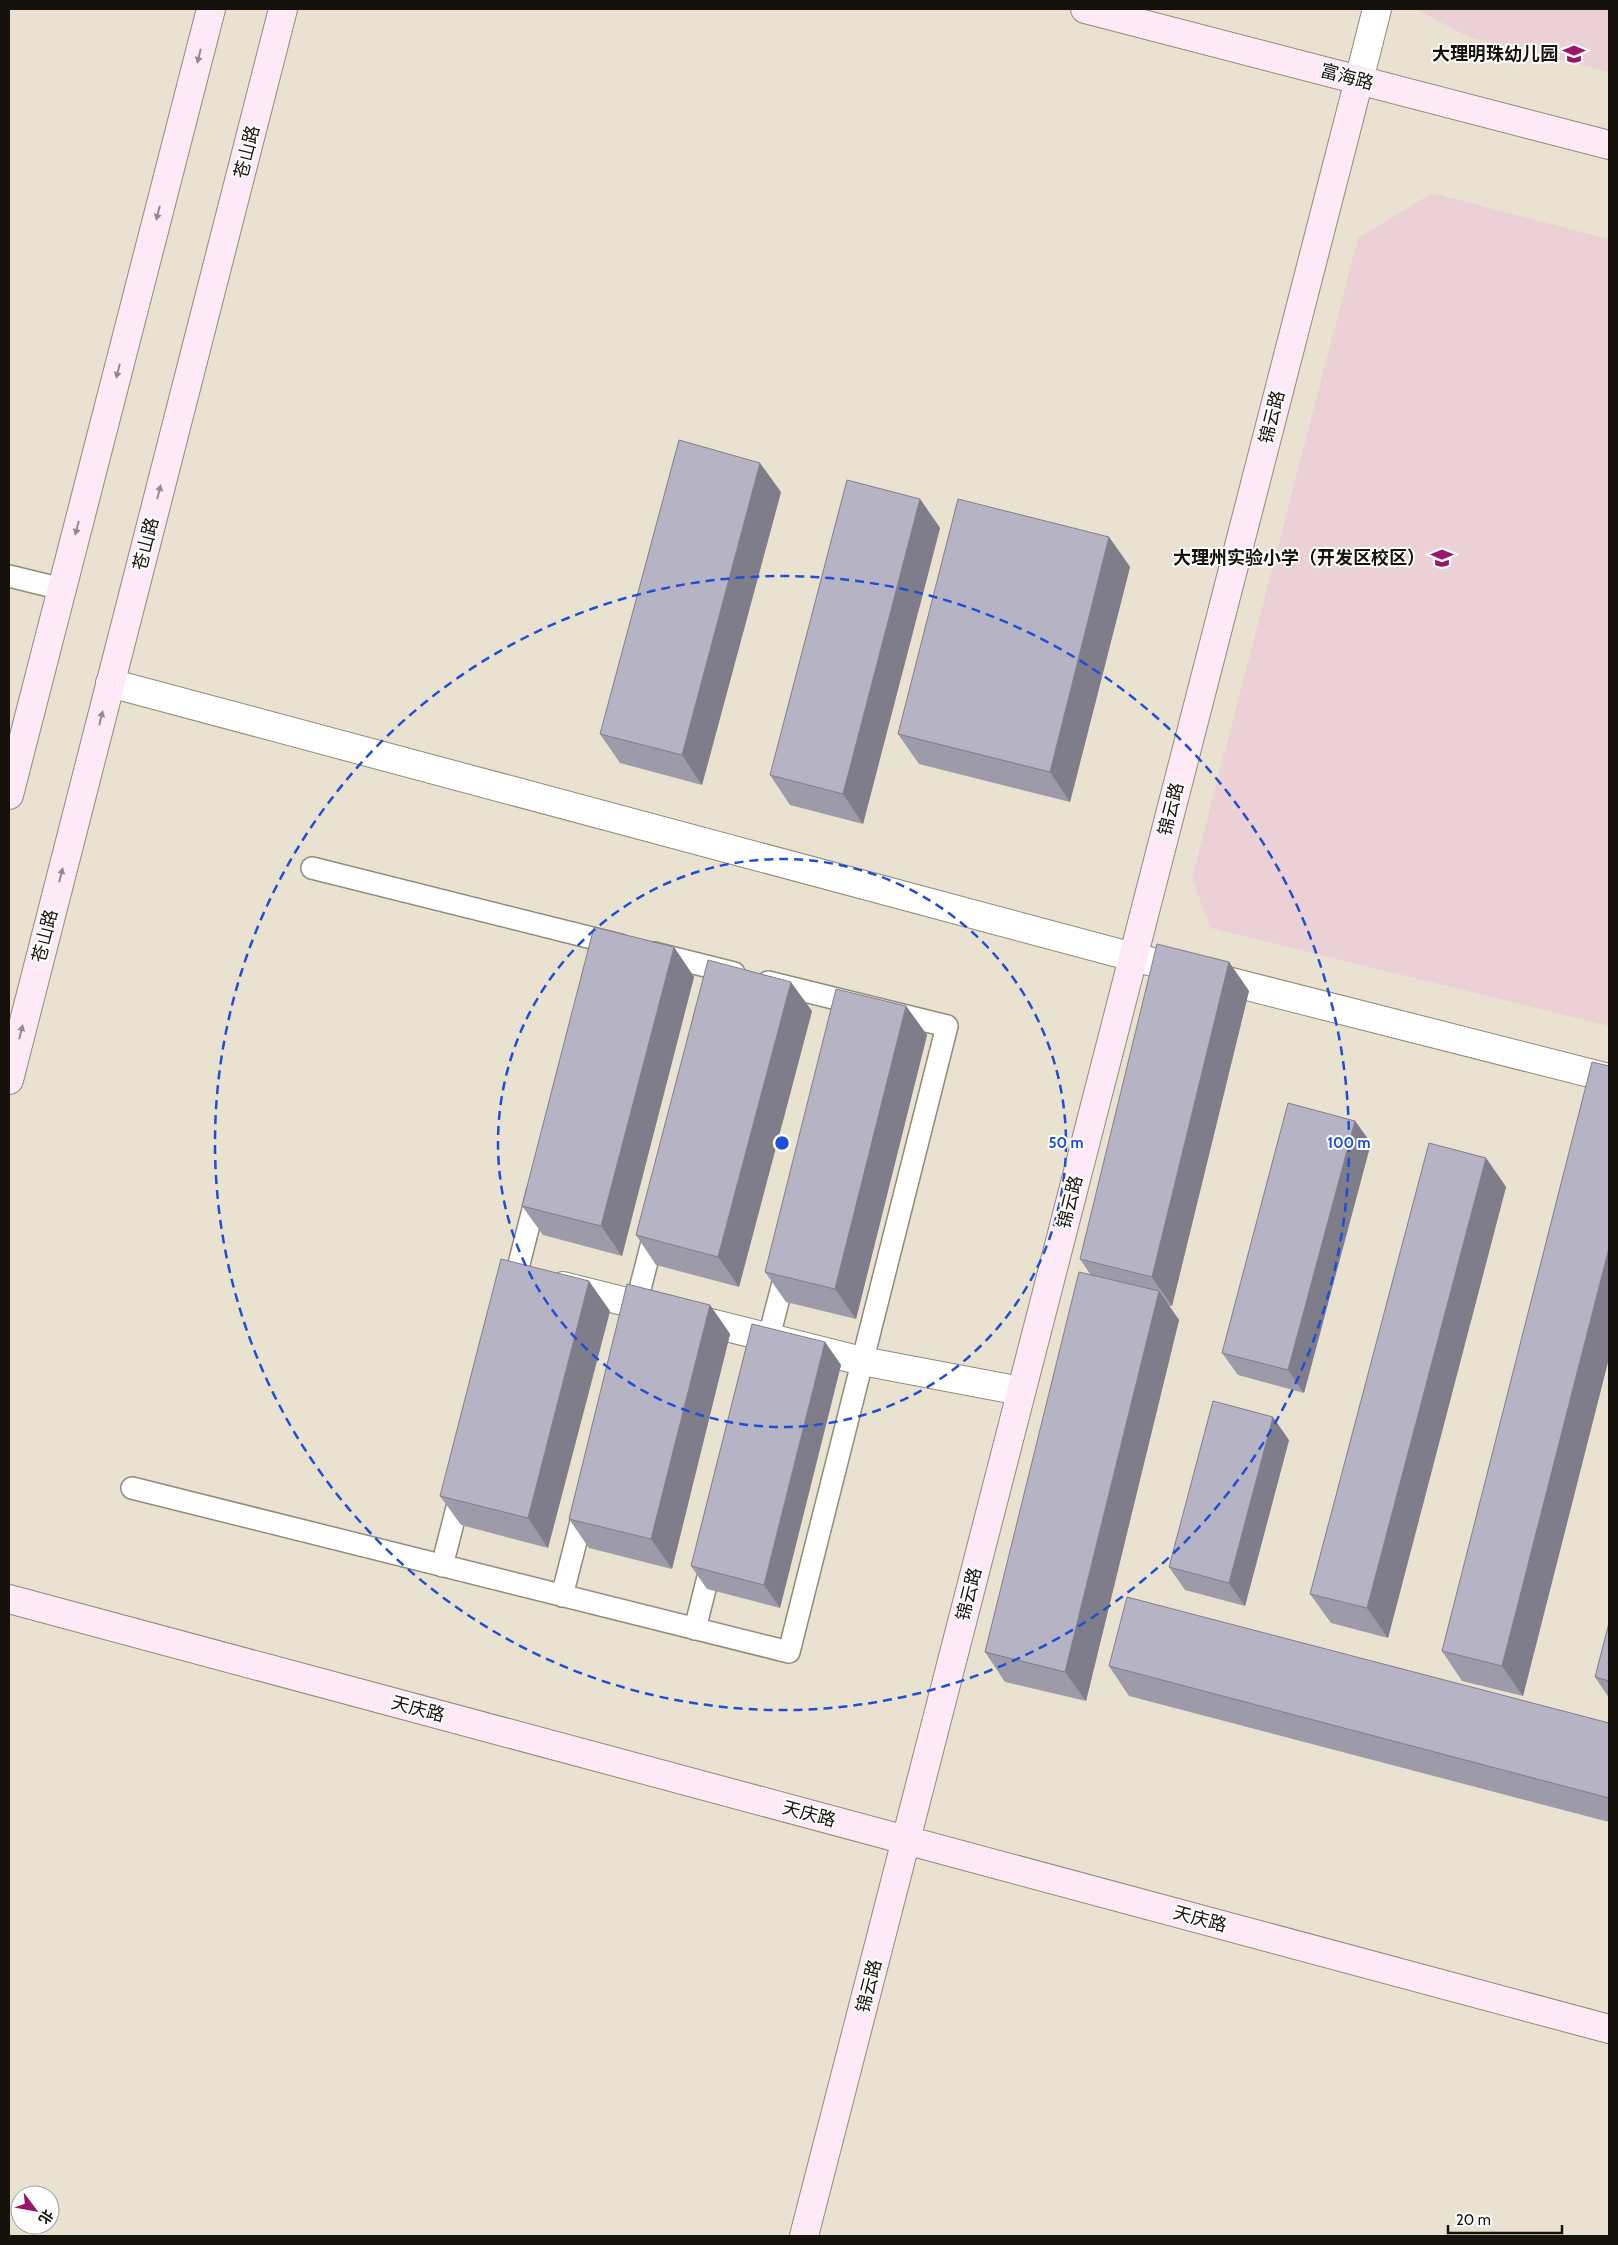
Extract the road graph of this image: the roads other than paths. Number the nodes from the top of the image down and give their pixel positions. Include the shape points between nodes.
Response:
1 (211, 9) edge
2 (283, 9) edge
3 (1085, 9) edge
4 (1377, 9) edge
5 (1359, 80) junction
6 (1609, 145) edge
7 (9, 576) edge
8 (62, 589) junction
9 (110, 684) junction
10 (9, 795) edge
11 (312, 868) dead end
12 (1133, 956) junction
13 (1609, 1078) edge
14 (9, 1080) edge
15 (543, 1169) edge
16 (660, 1209) edge
17 (791, 1252) edge
18 (516, 1274) junction
19 (636, 1304) junction
20 (506, 1312) edge
21 (629, 1333) edge
22 (769, 1338) junction
23 (862, 1361) junction
24 (759, 1375) edge
25 (1022, 1391) junction
26 (466, 1472) edge
27 (591, 1483) edge
28 (132, 1488) dead end
29 (716, 1545) edge
30 (442, 1566) junction
31 (562, 1596) junction
32 (9, 1598) edge
33 (695, 1629) junction
34 (906, 1840) junction
35 (1609, 2029) edge
36 (804, 2236) edge

1 -> 8 street
9 -> 2 street, 苍山路
3 - 5 street, 富海路
4 - 5 street
5 - 6 street, 富海路
5 - 12 street, 锦云路
7 - 8 lane
8 - 10 street
9 - 12 street
14 -> 9 street, 苍山路
11 - 23 lane via 599,949 851,1013 947,1026
12 - 13 street
12 - 25 street, 锦云路
15 - 18 lane
16 - 19 lane
17 - 22 lane
18 - 19 street
18 - 20 lane
19 - 21 lane
19 - 22 street
22 - 23 street
22 - 24 lane
23 - 25 street
23 - 33 lane via 789,1652
25 - 34 street, 锦云路
26 - 30 lane
27 - 31 lane
28 - 30 lane
29 - 33 lane
30 - 31 lane
31 - 33 lane
32 - 34 street, 天庆路
34 - 35 street, 天庆路
34 - 36 street, 锦云路

